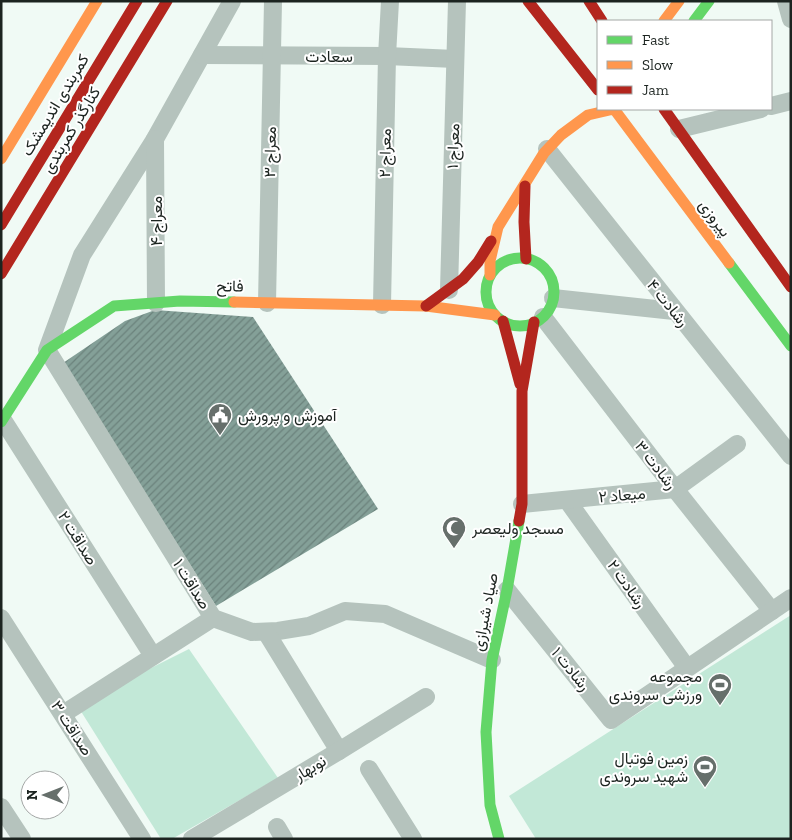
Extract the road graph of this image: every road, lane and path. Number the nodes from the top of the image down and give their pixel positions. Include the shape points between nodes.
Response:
1 (97, 1) edge
2 (137, 1) edge
3 (167, 1) edge
4 (232, 1) edge
5 (273, 1) edge
6 (390, 1) edge
7 (457, 1) edge
8 (528, 1) edge
9 (589, 1) edge
10 (679, 1) edge
11 (709, 1) edge
12 (786, 1) edge
13 (601, 20) edge
14 (665, 20) edge
15 (695, 20) edge
16 (791, 20) edge
17 (202, 55) junction
18 (272, 56) junction
19 (387, 56) junction
20 (455, 59) junction
21 (597, 91) edge
22 (597, 94) edge
23 (791, 101) edge
24 (772, 106) edge
25 (610, 110) edge
26 (615, 110) edge
27 (665, 110) edge
28 (752, 110) edge
29 (723, 113) edge
30 (588, 115) junction
31 (679, 129) junction
32 (155, 139) junction
33 (547, 150) junction
34 (1, 159) edge
35 (526, 182) junction
36 (1, 225) edge
37 (498, 227) junction
38 (526, 258) junction
39 (1, 274) edge
40 (485, 283) junction
41 (791, 287) edge
42 (455, 292) junction
43 (553, 298) junction
44 (156, 303) junction
45 (267, 303) junction
46 (382, 305) junction
47 (426, 306) junction
48 (674, 311) junction
49 (499, 318) junction
50 (538, 320) junction
51 (791, 346) edge
52 (47, 350) junction
53 (522, 391) junction
54 (2, 421) edge
55 (737, 444) dead end
56 (791, 456) edge
57 (675, 489) junction
58 (567, 500) junction
59 (522, 504) junction
60 (507, 590) junction
61 (791, 598) edge
62 (772, 611) junction
63 (1, 618) edge
64 (213, 618) junction
65 (266, 632) junction
66 (153, 656) junction
67 (492, 660) junction
68 (687, 668) junction
69 (426, 697) dead end
70 (63, 714) junction
71 (339, 751) junction
72 (369, 769) dead end
73 (1, 807) edge
74 (22, 839) edge
75 (142, 839) edge
76 (192, 839) edge
77 (413, 839) edge
78 (499, 839) edge

1 - 34 street, کمربندی اندیمشک
2 - 36 street, کمربندی اندیمشک
3 - 39 street, کنارگذر کمربندی
4 - 17 street
5 - 18 street, معراج ۳
6 - 19 street, معراج ۲
7 - 20 street, معراج ۱
8 - 21 street
9 - 13 street
10 - 14 street
11 - 15 street
12 - 16 street
17 - 18 street, سعادت
17 - 32 street
18 - 19 street, سعادت
18 - 45 street, معراج ۳
19 - 20 street, سعادت
19 - 46 street, معراج ۲
20 - 42 street, معراج ۱
22 - 30 street
23 - 24 street
25 - 30 street
26 - 51 street, پیروزی
27 - 31 street, پیروزی
28 - 29 street
29 - 31 street
30 - 33 street
31 - 41 street, پیروزی
32 - 44 street, معراج ۴
32 - 52 street via 82,255
33 - 35 street
33 - 48 street, رشادت ۴
35 - 37 street
35 - 38 street via 523,210
37 - 40 street
37 - 42 street via 482,258
38 - 40 street via 516,258 496,267
38 - 43 street via 536,262 547,273
40 - 49 street via 489,306
42 - 47 street
43 - 48 street
43 - 50 street
44 - 45 street, فاتح
44 - 52 street, فاتح via 114,306
45 - 46 street, فاتح
46 - 47 street, فاتح
47 - 49 street
48 - 56 street, رشادت ۴
49 - 50 street via 513,325
49 - 53 street
50 - 53 street
50 - 57 street, رشادت ۳
52 - 54 street
52 - 64 street, صداقت ۱
53 - 59 street, صیاد شیرازی
54 - 66 street, صداقت ۲
55 - 57 street
57 - 58 street, میعاد ۲
57 - 62 street, رشادت ۳
58 - 59 street, میعاد ۲
58 - 68 street, رشادت ۲
59 - 60 street, صیاد شیرازی
60 - 67 street, صیاد شیرازی
60 - 68 street, رشادت ۱ via 611,720
61 - 62 street, رشادت ۱
62 - 68 street, رشادت ۱
63 - 70 street, صداقت ۳
64 - 65 street, صداقت ۱ via 252,632
64 - 66 street
65 - 67 street, صداقت ۱ via 309,626 345,611 385,614
65 - 71 street
66 - 70 street
67 - 78 street, صیاد شیرازی via 486,732 490,805
69 - 71 street, نوبهار
70 - 75 street, صداقت ۳
71 - 76 street, نوبهار
72 - 77 street
73 - 74 street

